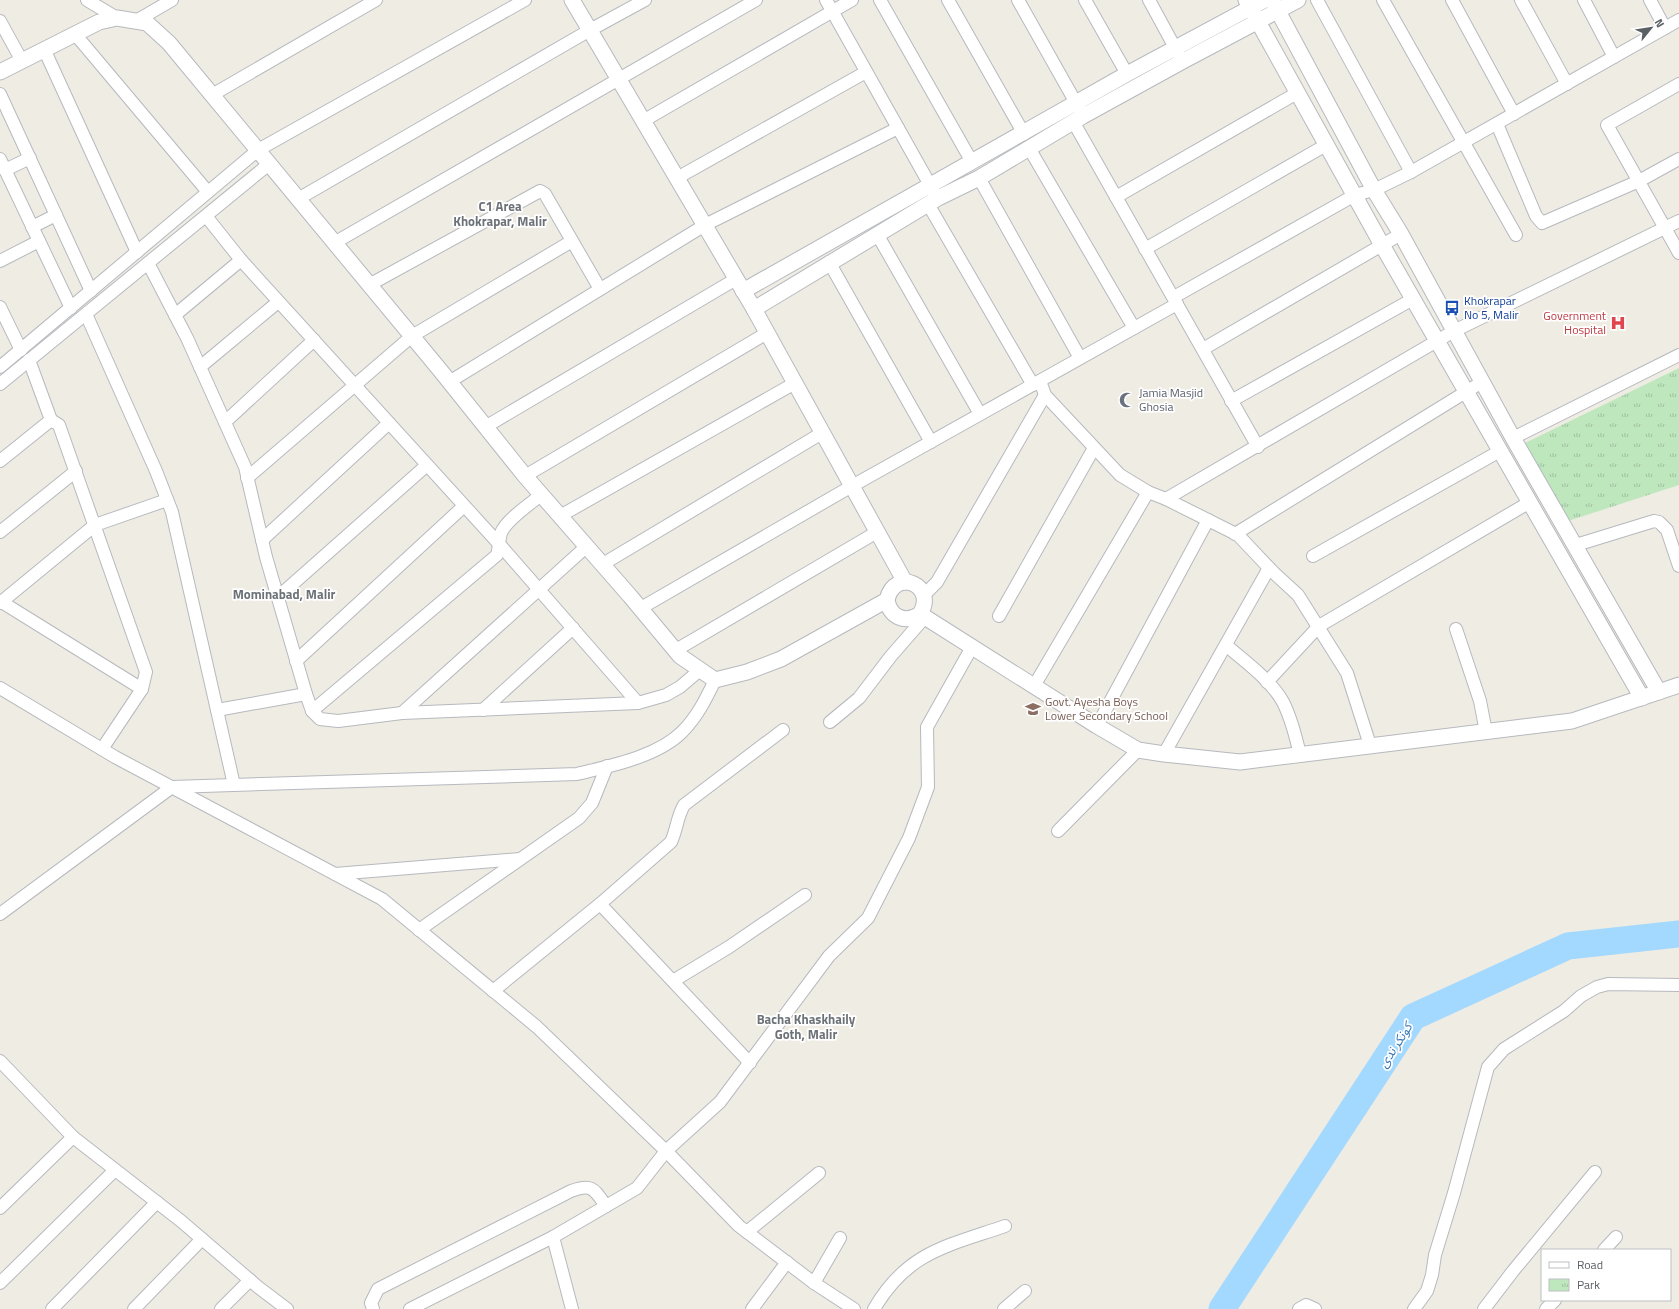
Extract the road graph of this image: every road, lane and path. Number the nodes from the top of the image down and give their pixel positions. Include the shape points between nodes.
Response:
1 (87, 0) edge
2 (172, 0) edge
3 (376, 0) edge
4 (525, 0) edge
5 (572, 0) edge
6 (645, 0) edge
7 (756, 0) edge
8 (826, 0) edge
9 (852, 0) edge
10 (880, 0) edge
11 (948, 0) edge
12 (1018, 0) edge
13 (1085, 0) edge
14 (1149, 0) edge
15 (1265, 0) edge
16 (1298, 0) edge
17 (1317, 0) edge
18 (1383, 0) edge
19 (1452, 0) edge
20 (1521, 0) edge
21 (1584, 0) edge
22 (1650, 0) edge
23 (1275, 5) edge
24 (1252, 9) edge
25 (832, 12) junction
26 (117, 18) junction
27 (1679, 20) edge
28 (0, 21) edge
29 (136, 21) junction
30 (1666, 28) junction
31 (590, 30) junction
32 (75, 34) junction
33 (44, 50) junction
34 (1179, 55) junction
35 (1614, 57) junction
36 (22, 61) junction
37 (0, 72) edge
38 (866, 72) junction
39 (1127, 74) junction
40 (619, 80) junction
41 (1566, 84) junction
42 (1679, 84) edge
43 (1297, 93) junction
44 (0, 94) edge
45 (212, 95) junction
46 (1078, 114) junction
47 (1514, 114) junction
48 (643, 121) junction
49 (1497, 124) junction
50 (898, 128) junction
51 (1024, 134) junction
52 (1464, 142) junction
53 (1326, 145) junction
54 (1029, 148) junction
55 (258, 150) junction
56 (30, 158) junction
57 (1679, 159) edge
58 (972, 162) junction
59 (3, 164) edge
60 (269, 164) junction
61 (1412, 172) junction
62 (677, 178) junction
63 (979, 178) junction
64 (1638, 181) junction
65 (930, 185) junction
66 (1374, 190) junction
67 (208, 192) junction
68 (1355, 194) junction
69 (1116, 197) junction
70 (298, 199) junction
71 (933, 201) junction
72 (56, 215) junction
73 (206, 216) junction
74 (1679, 221) edge
75 (705, 225) junction
76 (32, 226) junction
77 (1665, 228) junction
78 (877, 234) junction
79 (1401, 234) junction
80 (1516, 235) dead end
81 (39, 241) junction
82 (572, 241) junction
83 (334, 243) junction
84 (1382, 245) junction
85 (1145, 249) junction
86 (137, 252) junction
87 (1679, 253) edge
88 (241, 260) junction
89 (0, 261) edge
90 (829, 262) junction
91 (148, 263) junction
92 (369, 285) junction
93 (740, 285) junction
94 (600, 290) junction
95 (91, 291) junction
96 (1413, 299) junction
97 (1175, 300) junction
98 (278, 302) junction
99 (0, 307) edge
100 (71, 308) junction
101 (754, 309) junction
102 (86, 314) junction
103 (175, 315) junction
104 (1134, 328) junction
105 (1454, 331) junction
106 (767, 333) junction
107 (412, 336) junction
108 (314, 340) junction
109 (1437, 340) junction
110 (1203, 349) junction
111 (21, 350) junction
112 (1679, 355) edge
113 (1080, 358) junction
114 (29, 360) junction
115 (0, 367) edge
116 (200, 367) junction
117 (449, 382) junction
118 (1482, 382) junction
119 (794, 383) junction
120 (1036, 383) junction
121 (0, 384) edge
122 (355, 385) junction
123 (1467, 392) junction
124 (1045, 395) junction
125 (1231, 401) junction
126 (980, 414) junction
127 (52, 420) junction
128 (224, 422) junction
129 (389, 422) junction
130 (485, 427) junction
131 (822, 433) junction
132 (1513, 438) junction
133 (931, 442) junction
134 (1258, 447) junction
135 (1094, 448) junction
136 (1500, 451) junction
137 (0, 461) edge
138 (427, 465) junction
139 (76, 471) junction
140 (525, 476) junction
141 (247, 478) junction
142 (852, 486) junction
143 (1148, 492) junction
144 (541, 495) junction
145 (1166, 499) junction
146 (167, 500) junction
147 (1530, 502) junction
148 (464, 506) junction
149 (560, 516) junction
150 (1208, 520) junction
151 (95, 525) junction
152 (0, 532) edge
153 (877, 532) junction
154 (1235, 534) junction
155 (262, 540) junction
156 (500, 545) junction
157 (1576, 545) junction
158 (587, 546) junction
159 (1313, 556) dead end
160 (603, 564) junction
161 (1679, 566) edge
162 (1269, 568) junction
163 (905, 582) junction
164 (539, 590) junction
165 (924, 595) junction
166 (278, 597) junction
167 (887, 600) junction
168 (0, 602) edge
169 (641, 608) junction
170 (922, 615) junction
171 (1000, 616) dead end
172 (1319, 626) junction
173 (573, 628) junction
174 (1456, 629) dead end
175 (1226, 644) junction
176 (972, 647) junction
177 (676, 650) junction
178 (296, 661) junction
179 (700, 670) junction
180 (715, 680) junction
181 (1267, 682) junction
182 (1679, 685) edge
183 (1034, 686) junction
184 (0, 688) edge
185 (142, 689) junction
186 (1660, 692) junction
187 (306, 694) junction
188 (1642, 698) junction
189 (638, 703) junction
190 (217, 710) junction
191 (483, 710) junction
192 (312, 711) junction
193 (402, 713) junction
194 (830, 722) dead end
195 (1097, 726) junction
196 (783, 730) dead end
197 (1486, 732) junction
198 (1370, 745) junction
199 (102, 749) junction
200 (1138, 750) junction
201 (1164, 754) junction
202 (1300, 755) junction
203 (607, 766) junction
204 (234, 785) junction
205 (172, 787) junction
206 (1058, 830) dead end
207 (522, 859) junction
208 (335, 874) junction
209 (805, 896) dead end
210 (600, 904) junction
211 (0, 914) edge
212 (419, 930) junction
213 (672, 981) junction
214 (1679, 985) edge
215 (493, 991) junction
216 (0, 1061) edge
217 (750, 1063) junction
218 (73, 1137) junction
219 (666, 1151) junction
220 (115, 1170) junction
221 (1595, 1172) dead end
222 (819, 1173) dead end
223 (157, 1202) junction
224 (606, 1206) junction
225 (0, 1208) edge
226 (1005, 1226) dead end
227 (747, 1232) junction
228 (553, 1237) junction
229 (1616, 1237) dead end
230 (840, 1238) dead end
231 (202, 1239) junction
232 (1605, 1249) edge
233 (787, 1262) junction
234 (250, 1280) junction
235 (0, 1283) edge
236 (814, 1283) junction
237 (1025, 1291) dead end
238 (1554, 1301) edge
239 (1419, 1307) edge
240 (52, 1309) edge
241 (134, 1309) edge
242 (221, 1309) edge
243 (287, 1309) edge
244 (373, 1309) edge
245 (410, 1309) edge
246 (572, 1309) edge
247 (752, 1309) edge
248 (854, 1309) edge
249 (874, 1309) edge
250 (1004, 1309) edge
251 (1299, 1309) edge
252 (1316, 1309) edge
253 (1484, 1309) edge
254 (1546, 1309) edge

1 - 26 street
2 - 29 street
3 - 45 street
4 - 55 street
5 - 31 street
6 - 31 street
7 - 40 street
8 - 25 street
9 - 25 street
10 - 58 street
11 - 51 street
12 - 46 street
13 - 39 street
14 - 34 street
15 - 24 street
16 - 23 street
17 - 61 street
18 - 52 street
19 - 47 street
20 - 41 street
21 - 35 street
22 - 30 street
23 - 24 street
23 - 66 street
24 - 34 street
24 - 43 street
25 - 38 street
25 - 48 street
26 - 29 street
26 - 32 street via 99,22
27 - 30 street
28 - 36 street
29 - 45 street via 147,23 169,43
30 - 35 street
31 - 40 street
31 - 70 street
32 - 33 street
32 - 67 street
33 - 36 street
33 - 86 street
34 - 39 street
34 - 46 street
35 - 41 street
36 - 37 street
38 - 50 street
38 - 62 street
39 - 46 street
40 - 48 street
40 - 83 street
41 - 47 street
42 - 64 street via 1607,125
43 - 53 street
43 - 69 street
44 - 56 street
45 - 55 street
46 - 51 street
46 - 54 street
46 - 69 street
47 - 49 street
48 - 62 street
49 - 52 street
49 - 64 street via 1536,216 1542,223
50 - 65 street
50 - 75 street
51 - 58 street
52 - 61 street
52 - 80 street
53 - 68 street
53 - 85 street
54 - 63 street
54 - 104 street
55 - 60 street
55 - 67 street
56 - 59 street
56 - 72 street
57 - 64 street
58 - 65 street
59 - 76 street
60 - 70 street
60 - 73 street
61 - 66 street
62 - 75 street
63 - 71 street
63 - 113 street
64 - 77 street
65 - 71 street
65 - 93 street
66 - 68 street
66 - 79 street
67 - 86 street
68 - 84 street
68 - 97 street
69 - 85 street
70 - 83 street
71 - 78 street
71 - 120 street
72 - 76 street
72 - 95 street
73 - 88 street
73 - 91 street
74 - 77 street
75 - 93 street
75 - 94 street
76 - 81 street
77 - 87 street
77 - 105 street
78 - 90 street
78 - 126 street
79 - 84 street
79 - 105 street
81 - 89 street
81 - 100 street
82 - 92 street via 545,194 540,191
82 - 94 street
82 - 107 street
83 - 92 street
84 - 96 street
84 - 110 street
85 - 97 street
86 - 95 street
88 - 98 street
88 - 103 street
90 - 101 street
90 - 133 street
91 - 102 street
91 - 103 street
92 - 107 street
93 - 101 street
93 - 130 street
94 - 117 street
95 - 100 street
96 - 109 street
96 - 125 street
97 - 104 street
97 - 110 street
98 - 108 street
98 - 116 street
99 - 111 street
100 - 111 street
101 - 106 street
102 - 114 street
102 - 146 street
103 - 116 street
104 - 113 street
105 - 109 street
105 - 118 street
106 - 119 street
106 - 140 street
107 - 117 street
107 - 122 street
108 - 122 street
108 - 128 street
109 - 123 street
109 - 134 street
110 - 125 street
111 - 115 street
112 - 132 street
113 - 120 street
114 - 121 street
114 - 127 street
116 - 128 street
117 - 130 street
118 - 123 street
118 - 132 street
119 - 131 street
119 - 149 street
120 - 124 street
120 - 126 street
122 - 129 street
122 - 141 street
123 - 136 street
123 - 154 street
124 - 135 street
124 - 165 street via 937,582
125 - 134 street
126 - 133 street
127 - 137 street
127 - 139 street via 56,421 63,434
128 - 141 street via 245,467
129 - 138 street
129 - 155 street
130 - 140 street
131 - 142 street
131 - 160 street
132 - 157 street
133 - 142 street
134 - 145 street
135 - 143 street via 1120,475
135 - 171 street
136 - 147 street
136 - 159 street
138 - 148 street
138 - 166 street
139 - 151 street
139 - 152 street
140 - 144 street
141 - 155 street
142 - 153 street
142 - 169 street
143 - 145 street
143 - 183 street
144 - 149 street
144 - 156 street via 508,524 501,534
145 - 150 street
146 - 151 street
146 - 190 street via 172,512
147 - 172 street
147 - 188 street
148 - 156 street
148 - 178 street
149 - 158 street
150 - 154 street
150 - 195 street
151 - 168 street
151 - 185 street via 146,672
153 - 163 street
153 - 177 street
154 - 162 street
155 - 166 street
156 - 164 street
156 - 192 street via 497,555
157 - 161 street via 1654,521 1659,522 1667,530
157 - 186 street
158 - 160 street
158 - 164 street
160 - 169 street
162 - 172 street via 1298,594
162 - 175 street
163 - 165 street via 916,585
163 - 167 street via 893,587
164 - 173 street
164 - 193 street
165 - 170 street
166 - 178 street
167 - 170 street via 892,613 897,617 908,619
167 - 180 street via 781,659 747,672
168 - 185 street
169 - 177 street
170 - 176 street
170 - 194 street via 860,698
172 - 181 street
172 - 198 street via 1347,673
173 - 189 street
173 - 191 street
174 - 197 street via 1480,701
175 - 181 street
175 - 201 street
176 - 183 street
176 - 217 street via 927,727 928,786 909,838 868,918 829,956
177 - 179 street via 680,656
178 - 187 street
179 - 180 street
179 - 189 street via 666,695
180 - 203 street via 703,705 682,732 663,745
181 - 202 street via 1282,701
182 - 186 street
183 - 195 street
184 - 199 street
185 - 199 street
186 - 188 street
187 - 190 street
187 - 192 street
188 - 197 street via 1572,721
189 - 191 street
190 - 204 street
191 - 193 street
192 - 193 street via 320,719 338,720
195 - 200 street
196 - 210 street via 684,805 679,813 678,828 671,842
197 - 198 street
198 - 202 street
199 - 205 street
200 - 201 street
200 - 206 street
201 - 202 street via 1240,762
203 - 204 street via 576,774
203 - 207 street via 588,809
204 - 205 street
205 - 208 street
205 - 211 street
207 - 208 street
207 - 212 street
208 - 212 street via 382,899
209 - 213 street via 729,947
210 - 213 street
210 - 215 street
212 - 215 street
213 - 217 street
214 - 239 street via 1597,986 1564,1011 1504,1049 1488,1067 1435,1255 1432,1275
215 - 219 street via 537,1027
216 - 218 street
217 - 219 street via 720,1102
218 - 220 street
218 - 225 street
219 - 224 street via 638,1188
219 - 227 street
220 - 223 street
220 - 235 street
221 - 253 street
222 - 227 street
223 - 231 street
223 - 240 street
224 - 228 street
224 - 244 street via 594,1190 584,1186 571,1191 378,1289 371,1303
226 - 249 street via 936,1250 914,1262 897,1276
227 - 233 street
228 - 245 street
228 - 246 street
229 - 232 street
230 - 236 street
231 - 234 street
231 - 241 street
233 - 236 street
233 - 247 street
234 - 242 street
234 - 243 street
236 - 248 street
237 - 250 street
238 - 254 street
251 - 252 street via 1306,1306

